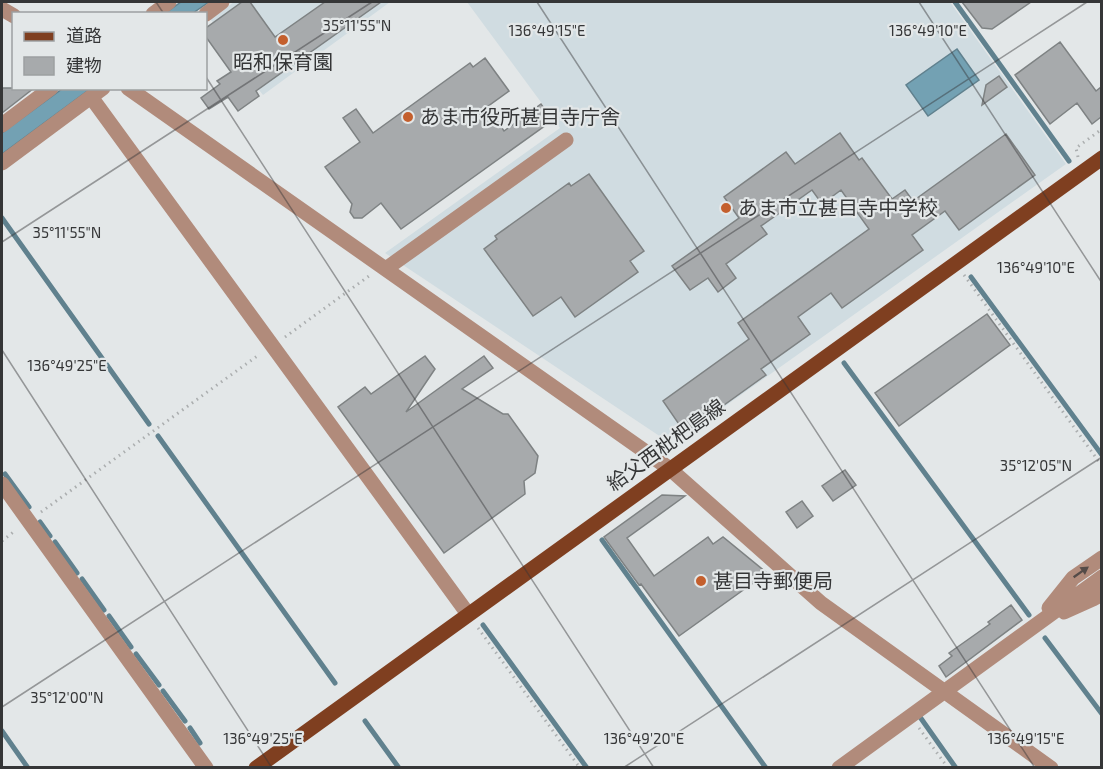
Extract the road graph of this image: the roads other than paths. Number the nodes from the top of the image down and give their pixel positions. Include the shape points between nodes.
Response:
1 (169, 2) edge
2 (222, 2) edge
3 (156, 12) edge
4 (207, 13) edge
5 (48, 90) edge
6 (131, 90) edge
7 (97, 93) edge
8 (2, 125) edge
9 (566, 140) dead end
10 (1101, 158) edge
11 (2, 163) edge
12 (385, 267) junction
13 (670, 469) junction
14 (2, 484) edge
15 (1101, 558) edge
16 (1101, 577) edge
17 (1101, 594) edge
18 (468, 614) junction
19 (1038, 622) junction
20 (944, 691) junction
21 (206, 768) edge
22 (256, 768) edge
23 (838, 768) edge
24 (1050, 768) edge

1 - 3 street
2 - 4 street
5 - 8 street
6 - 12 street
7 - 11 street
7 - 18 street via 272,346
9 - 12 street
10 - 13 main road, 給父西枇杷島線
12 - 13 street
13 - 18 main road, 給父西枇杷島線
13 - 20 street via 822,603
14 - 21 street
19 -> 15 street via 1073,578
16 - 19 street
17 - 19 street
18 - 22 main road, 給父西枇杷島線
19 - 20 street
20 - 23 street
20 - 24 street

